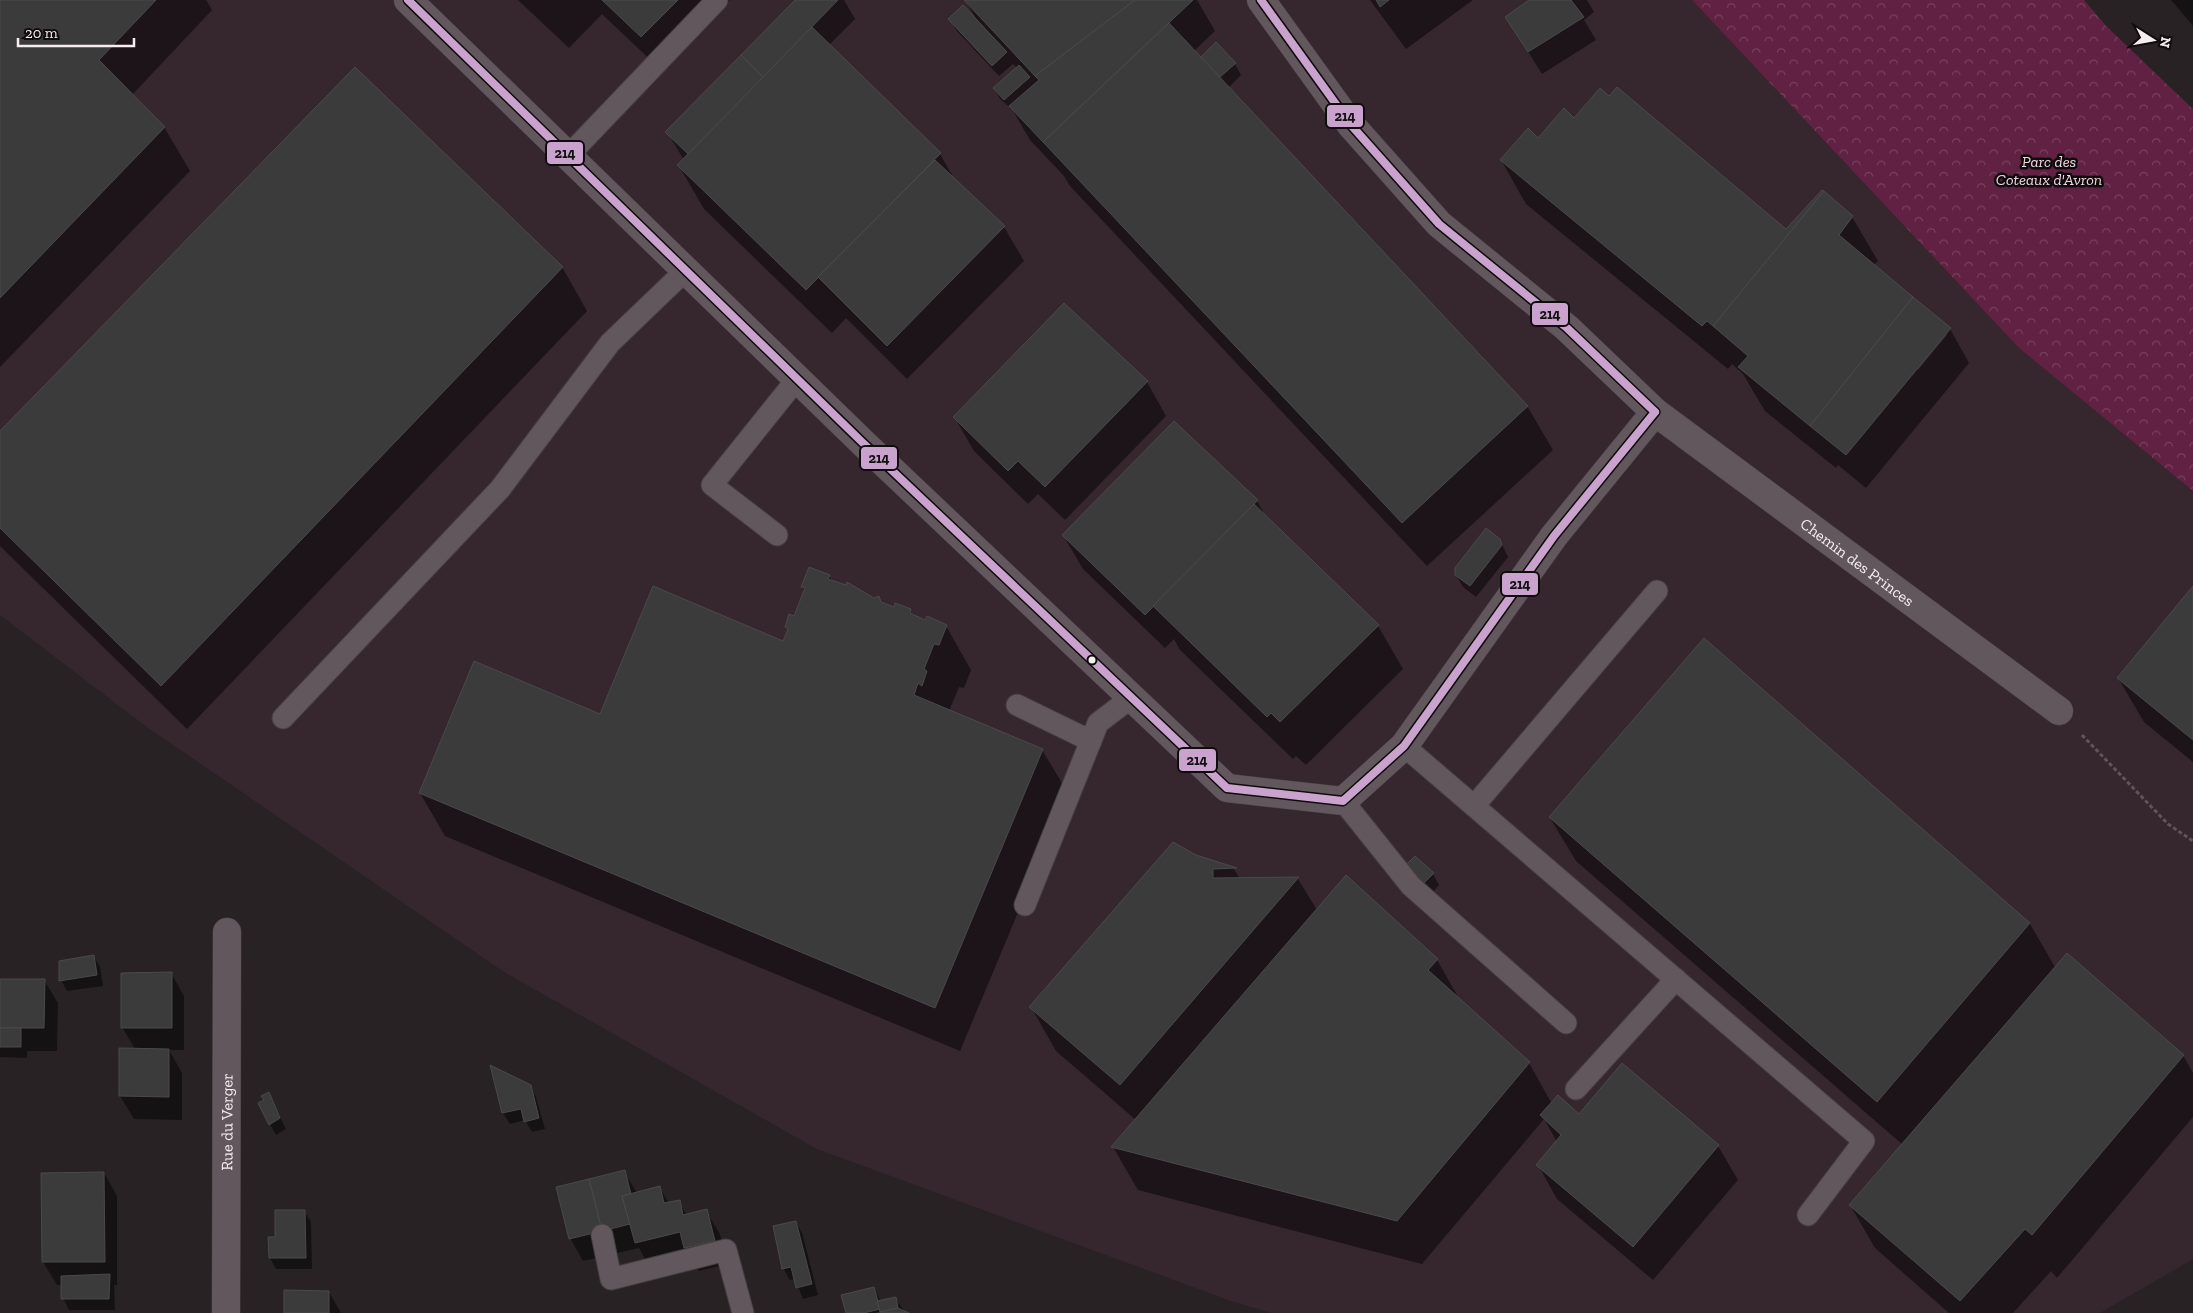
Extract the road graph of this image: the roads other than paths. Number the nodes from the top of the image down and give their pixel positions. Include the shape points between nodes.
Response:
1 (717, 0) edge
2 (1261, 0) edge
3 (412, 1) edge
4 (568, 156) junction
5 (686, 270) junction
6 (797, 379) junction
7 (1655, 412) junction
8 (777, 535) dead end
9 (1657, 591) dead end
10 (1132, 697) junction
11 (1018, 706) dead end
12 (2059, 711) road end
13 (283, 718) dead end
14 (1091, 741) junction
15 (1404, 746) junction
16 (1343, 801) junction
17 (1474, 806) junction
18 (1025, 905) dead end
19 (227, 932) dead end
20 (1676, 979) junction
21 (1566, 1022) dead end
22 (1576, 1089) dead end
23 (1808, 1215) dead end
24 (602, 1235) dead end
25 (226, 1313) edge
26 (743, 1313) edge

1 - 4 lane
2 - 7 street, Chemin des Princes via 1351,125 1439,224 1567,328
3 - 4 street
4 - 5 street
5 - 6 street
5 - 13 lane via 610,342 500,489
6 - 8 lane via 712,485
6 - 10 street
7 - 12 street, Chemin des Princes
7 - 15 street via 1554,536
9 - 17 lane
10 - 14 lane via 1098,722
10 - 16 street via 1227,788
11 - 14 lane
14 - 18 lane
15 - 16 street
15 - 17 lane
16 - 21 lane via 1411,886
17 - 20 lane
19 - 25 street, Rue du Verger
20 - 22 lane
20 - 23 lane via 1864,1141
24 - 26 lane via 611,1279 726,1250

